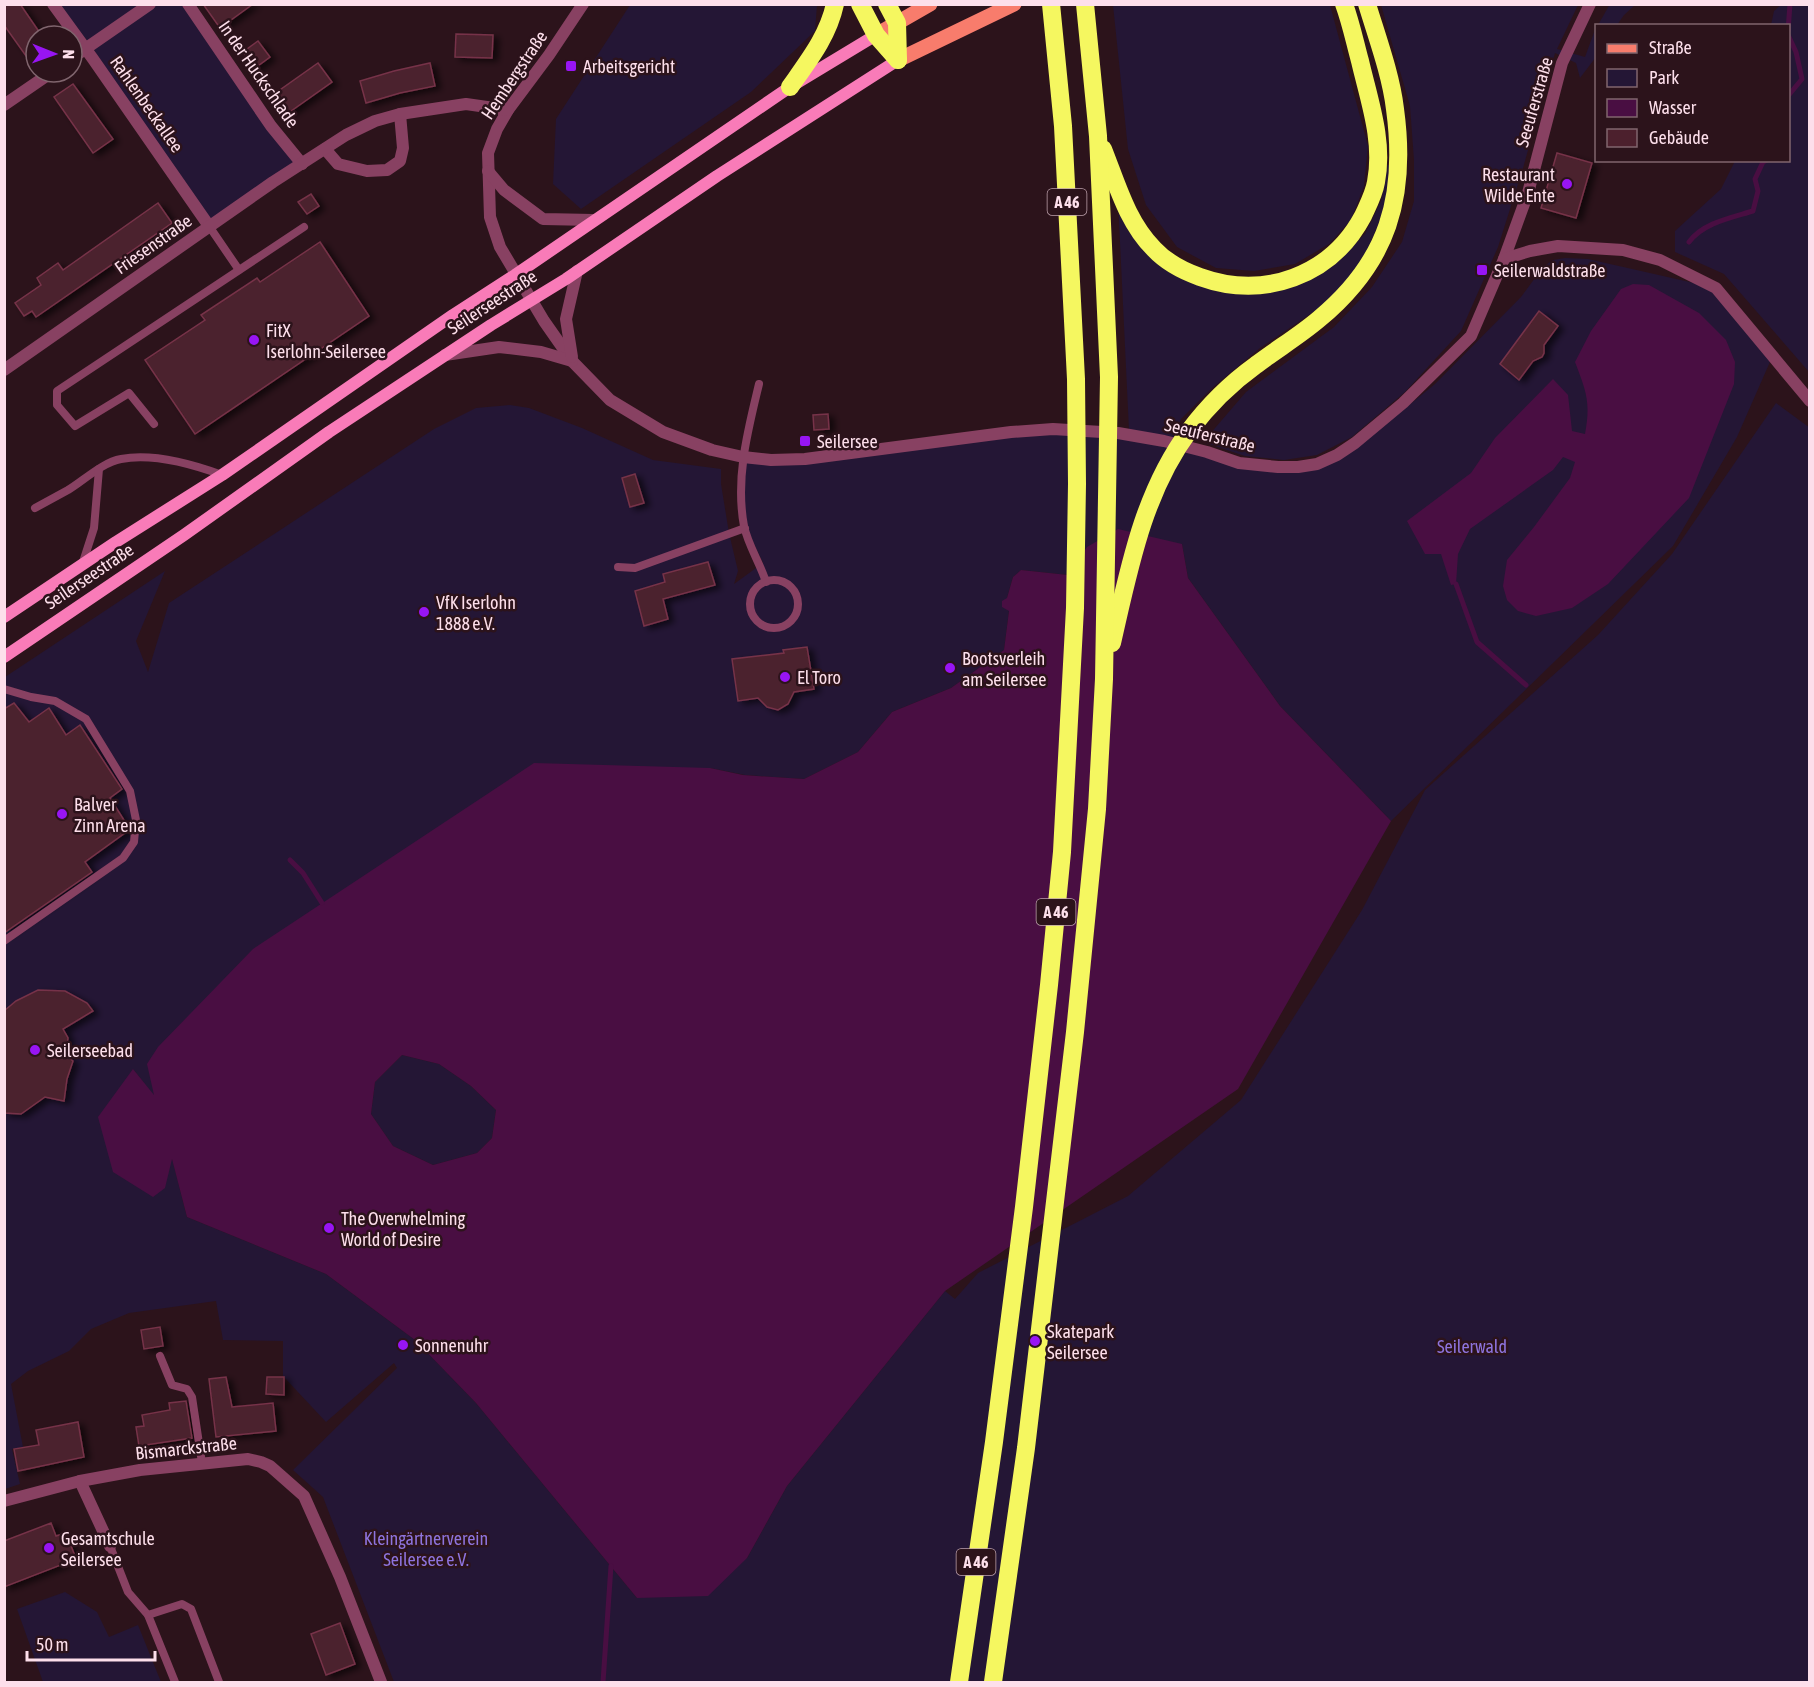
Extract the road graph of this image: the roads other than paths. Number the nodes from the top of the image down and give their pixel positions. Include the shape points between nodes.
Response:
1 (53, 4) edge
2 (150, 4) edge
3 (188, 4) edge
4 (583, 4) edge
5 (835, 4) edge
6 (860, 4) edge
7 (887, 4) edge
8 (930, 4) edge
9 (1014, 4) edge
10 (1051, 4) edge
11 (1085, 4) edge
12 (1344, 4) edge
13 (1367, 4) edge
14 (1590, 4) edge
15 (897, 23) junction
16 (876, 35) junction
17 (85, 50) junction
18 (898, 60) junction
19 (35, 84) edge
20 (790, 87) junction
21 (4, 105) edge
22 (508, 110) junction
23 (400, 114) junction
24 (1098, 136) junction
25 (325, 149) junction
26 (302, 164) junction
27 (488, 171) junction
28 (593, 220) junction
29 (209, 226) junction
30 (304, 227) dead end
31 (1504, 259) junction
32 (239, 270) junction
33 (578, 271) junction
34 (515, 275) junction
35 (531, 300) junction
36 (445, 355) junction
37 (572, 361) junction
38 (4, 370) edge
39 (759, 384) dead end
40 (1809, 401) edge
41 (154, 424) dead end
42 (743, 457) junction
43 (99, 469) junction
44 (222, 475) junction
45 (35, 508) dead end
46 (745, 528) junction
47 (82, 565) junction
48 (618, 567) dead end
49 (766, 582) junction
50 (4, 617) edge
51 (4, 657) edge
52 (1104, 679) junction
53 (4, 688) edge
54 (4, 941) edge
55 (160, 1356) dead end
56 (202, 1463) junction
57 (80, 1481) junction
58 (4, 1501) edge
59 (110, 1546) joint
60 (148, 1615) junction
61 (175, 1683) edge
62 (219, 1683) edge
63 (381, 1683) edge
64 (959, 1683) edge
65 (993, 1683) edge

1 - 17 street, Rahlenbeckallee
2 - 17 street
3 - 26 street, In der Huckschlade via 271,126
4 - 22 street, Hembergstraße
5 - 20 highway via 819,47
6 - 16 highway
7 - 15 highway
8 - 15 main road, Seilerseestraße
9 - 18 main road, Seilerseestraße
10 - 64 highway, A 46 via 1063,126 1076,379 1075,608 1062,852 1024,1207
11 - 24 highway, A 46
12 - 24 highway via 1373,113 1379,152 1376,183 1357,226 1340,249 1316,268 1287,280 1254,286 1215,282 1180,270 1155,250 1133,223
13 - 52 highway via 1395,108 1397,190 1386,230 1368,267 1344,297 1218,398 1173,455 1148,507
14 - 31 street, Seeuferstraße via 1562,63 1528,193
15 - 16 main road, Seilerseestraße
15 - 18 highway
16 - 18 highway
16 - 20 main road, Seilerseestraße
17 - 29 street, Rahlenbeckallee
18 - 33 main road, Seilerseestraße
19 - 21 street
20 - 28 main road, Seilerseestraße
22 - 23 street, Friesenstraße via 466,104
22 - 27 street, Hembergstraße via 488,153
23 - 25 street, Friesenstraße via 375,121
23 - 25 street via 404,148 400,161 387,170 367,171 338,164
24 - 52 highway, A 46 via 1108,377
25 - 26 street, Friesenstraße
26 - 29 street, Friesenstraße
27 - 28 street via 504,190 543,219
27 - 34 street, Hembergstraße via 490,217 500,248
28 - 34 main road, Seilerseestraße
29 - 32 lane
29 - 38 street, Friesenstraße
30 - 32 lane
31 - 40 street via 1558,246 1623,250 1660,260 1716,288
31 - 42 street, Seeuferstraße via 1471,336 1403,403 1355,443 1317,464 1278,467 1239,463 1118,432 1053,429 805,459
32 - 41 lane via 57,391 57,405 75,426 129,393
33 - 35 main road, Seilerseestraße
33 - 37 street via 566,319
34 - 35 street, Seeuferstraße
34 - 44 main road, Seilerseestraße
35 - 36 main road, Seilerseestraße
35 - 37 street, Seeuferstraße
36 - 37 street, Seeuferstraße via 500,347
36 - 51 main road, Seilerseestraße
37 - 42 street, Seeuferstraße via 610,400 652,426 686,442
39 - 42 lane
42 - 46 lane
43 - 44 lane via 119,459 148,458 193,464
43 - 45 lane
43 - 47 lane via 94,528
44 - 47 main road, Seilerseestraße
46 - 48 lane via 635,568
46 - 49 lane
47 - 50 main road, Seilerseestraße
49 - 49 lane via 753,594 751,609 760,624 777,628 789,623 798,603 786,583
52 - 65 highway, A 46 via 1075,1032 1026,1448
53 - 54 lane via 31,698 54,700 86,719 130,791 136,820 134,842 123,858
55 - 56 lane via 172,1385 187,1389 192,1397
56 - 57 street, Bismarckstraße
56 - 63 street, Bismarckstraße via 261,1462 304,1496
57 - 58 street, Bismarckstraße
57 - 59 street
59 - 60 lane via 128,1592
60 - 61 lane
60 - 62 lane via 182,1604 191,1609

